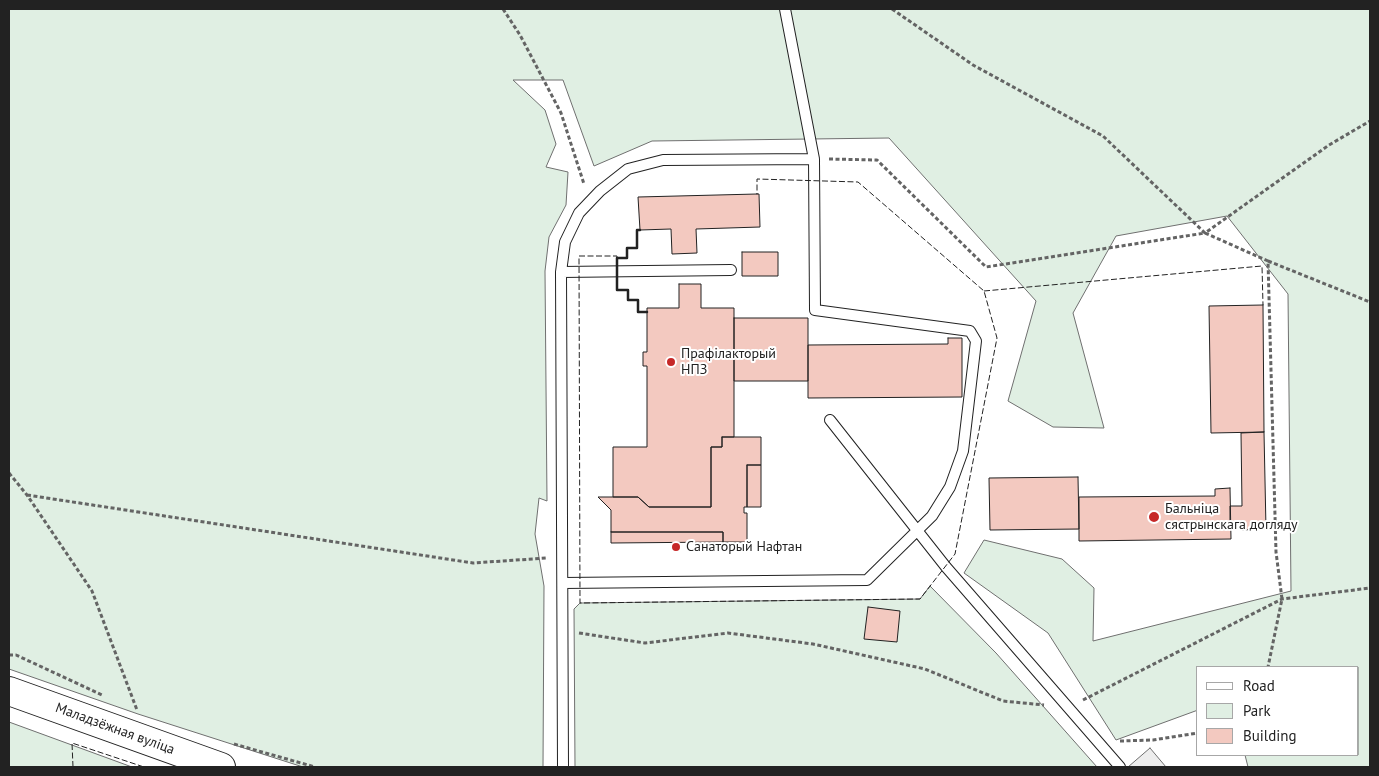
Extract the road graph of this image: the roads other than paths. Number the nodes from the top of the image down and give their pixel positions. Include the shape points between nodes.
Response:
1 (785, 9) edge
2 (814, 159) junction
3 (731, 270) dead end
4 (560, 272) junction
5 (830, 420) dead end
6 (917, 531) junction
7 (563, 583) junction
8 (9, 692) edge
9 (224, 755) edge
10 (563, 767) edge
11 (1120, 767) edge

1 - 2 lane
2 - 4 lane via 663,160 628,169 579,213 564,242
2 - 6 lane via 815,310 970,331 976,342 963,451 950,487 932,516
3 - 4 lane
4 - 7 lane
5 - 6 lane
6 - 7 lane via 867,580
6 - 11 lane
7 - 10 lane
8 - 9 street, Маладзёжная вуліца via 148,741

